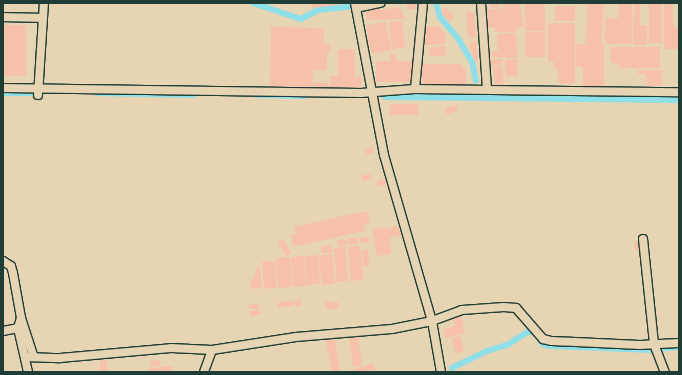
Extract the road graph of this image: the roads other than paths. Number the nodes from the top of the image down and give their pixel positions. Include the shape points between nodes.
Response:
1 (44, 3) edge
2 (380, 3) edge
3 (423, 3) edge
4 (481, 3) edge
5 (356, 6) edge
6 (3, 17) edge
7 (43, 18) junction
8 (3, 88) edge
9 (415, 89) junction
10 (487, 89) junction
11 (38, 91) junction
12 (372, 91) junction
13 (679, 92) edge
14 (643, 239) dead end
15 (3, 261) edge
16 (21, 318) junction
17 (432, 321) junction
18 (18, 328) junction
19 (3, 331) edge
20 (679, 343) edge
21 (654, 344) junction
22 (212, 350) junction
23 (29, 356) junction
24 (28, 372) edge
25 (204, 372) edge
26 (441, 372) edge
27 (665, 372) edge

1 - 7 street
2 - 5 street
3 - 9 street
4 - 10 street
5 - 12 street
6 - 7 street
7 - 11 street
8 - 11 street
9 - 10 street
9 - 12 street
10 - 13 street
11 - 12 street
12 - 17 street via 384,154
14 - 21 street
15 - 16 street via 11,266
16 - 18 street
16 - 23 street
17 - 21 street via 462,310 516,308 547,340
17 - 22 street via 392,329 296,337
17 - 26 street
18 - 19 street
18 - 23 street
20 - 21 street
21 - 27 street
22 - 23 street via 171,348 60,358
22 - 25 street
23 - 24 street

